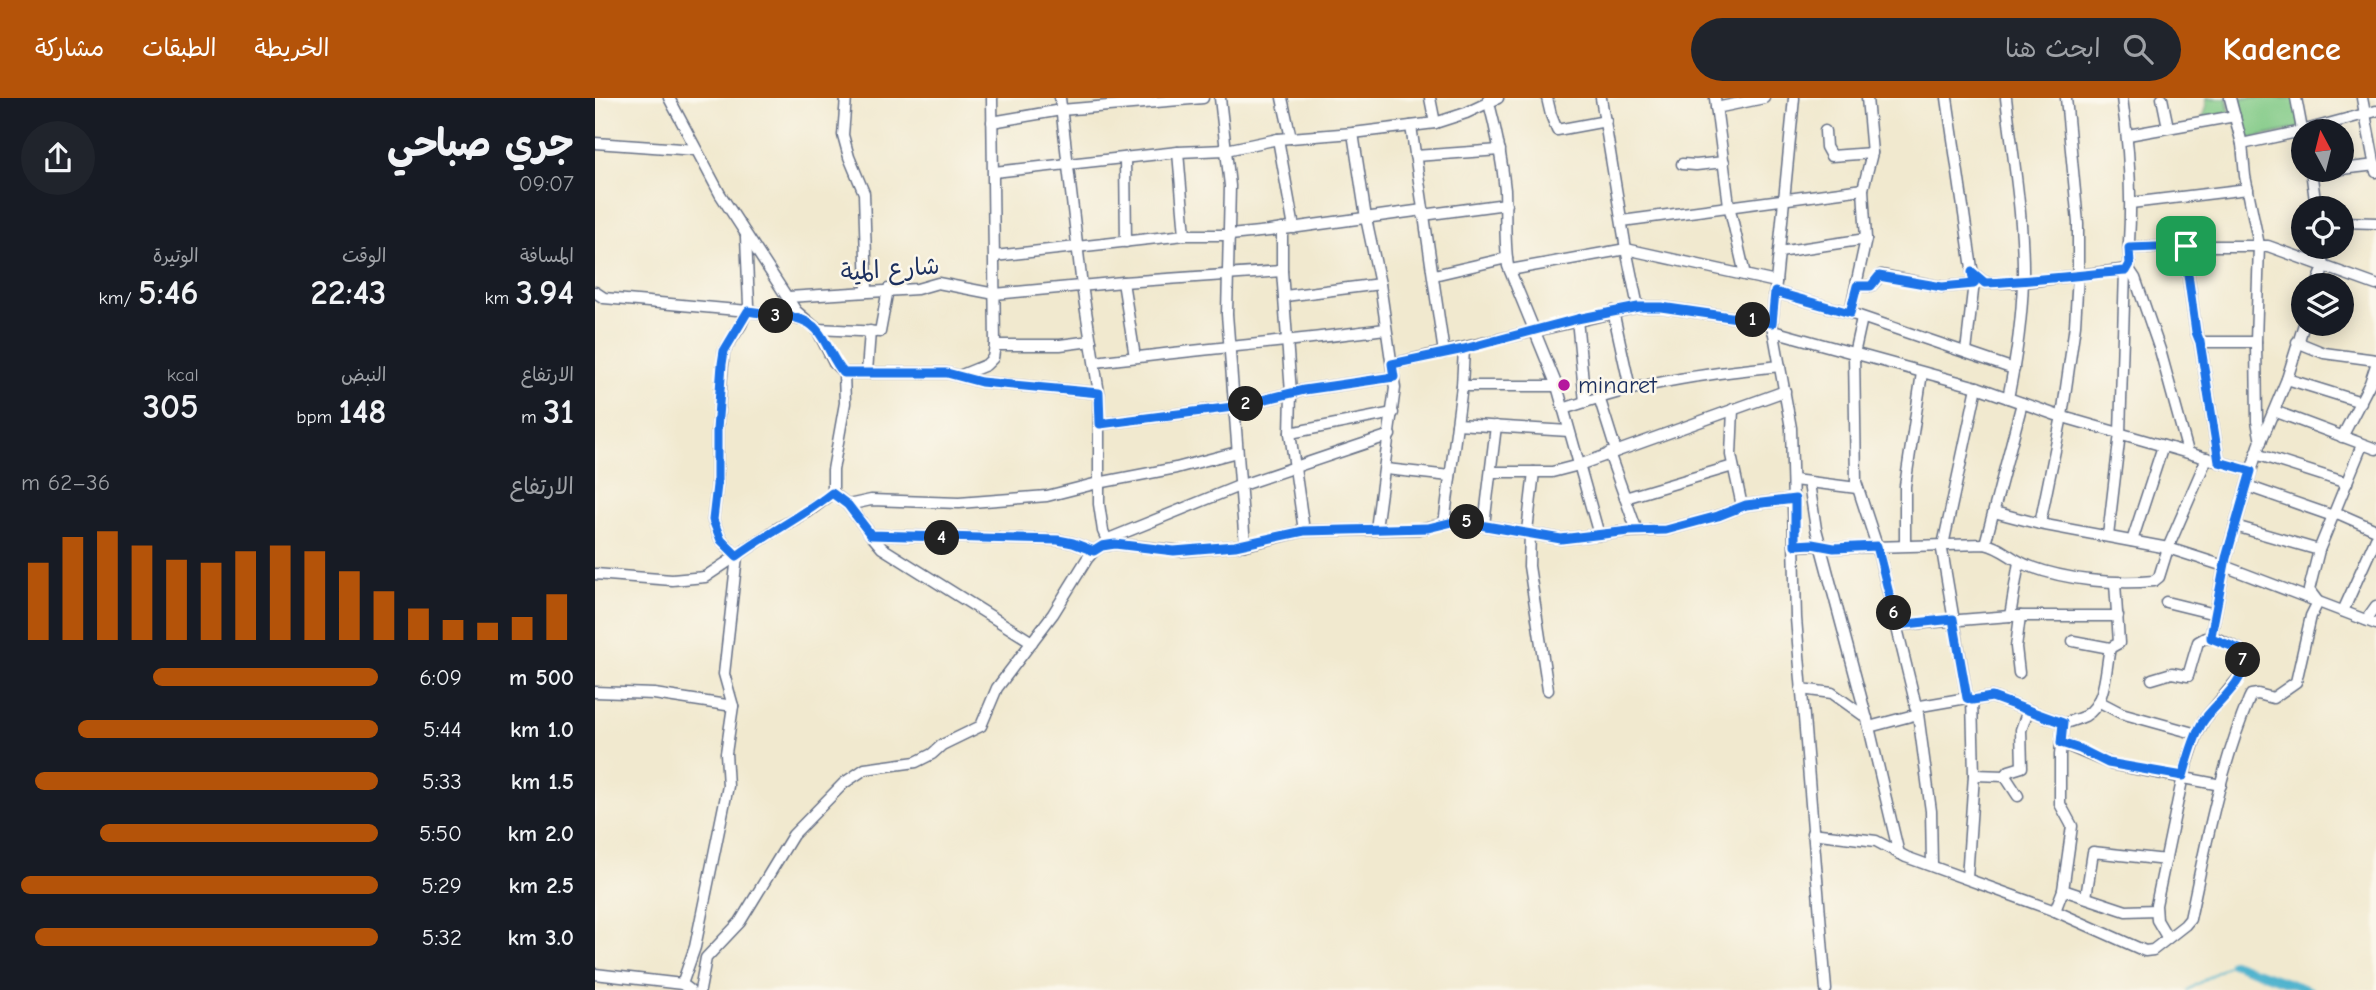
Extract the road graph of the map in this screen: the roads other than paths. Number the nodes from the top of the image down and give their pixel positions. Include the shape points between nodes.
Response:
1 (669, 98) edge
2 (846, 98) edge
3 (992, 98) edge
4 (1059, 98) edge
5 (1203, 98) edge
6 (1220, 98) edge
7 (1282, 98) edge
8 (1430, 98) edge
9 (1548, 98) edge
10 (1601, 98) edge
11 (1764, 98) edge
12 (1794, 98) edge
13 (1867, 98) edge
14 (1947, 98) edge
15 (2006, 98) edge
16 (2066, 98) edge
17 (2122, 98) edge
18 (2162, 98) edge
19 (2230, 98) edge
20 (2296, 98) edge
21 (2362, 98) edge
22 (1492, 100) edge
23 (1716, 103) edge
24 (1061, 110) junction
25 (2376, 111) edge
26 (2365, 113) junction
27 (2235, 116) junction
28 (2300, 119) edge
29 (2346, 119) edge
30 (1606, 121) junction
31 (992, 122) junction
32 (1435, 123) junction
33 (1411, 126) junction
34 (2168, 127) junction
35 (1825, 131) dead end
36 (1353, 133) junction
37 (2129, 135) junction
38 (2291, 135) edge
39 (1291, 138) junction
40 (1278, 139) junction
41 (595, 143) edge
42 (2242, 144) junction
43 (696, 150) junction
44 (1226, 150) junction
45 (1500, 150) junction
46 (1178, 152) junction
47 (1872, 153) junction
48 (1415, 156) junction
49 (1125, 158) junction
50 (1724, 162) junction
51 (1682, 163) dead end
52 (1067, 164) junction
53 (2376, 165) edge
54 (2354, 168) edge
55 (994, 172) junction
56 (2376, 172) edge
57 (2248, 188) junction
58 (1863, 189) junction
59 (1783, 199) junction
60 (2131, 203) junction
61 (1506, 204) junction
62 (1729, 205) junction
63 (1423, 212) junction
64 (1366, 218) junction
65 (1622, 220) junction
66 (2354, 222) edge
67 (2376, 223) edge
68 (1294, 228) junction
69 (1282, 229) junction
70 (746, 233) junction
71 (1185, 235) junction
72 (1230, 235) junction
73 (1866, 239) junction
74 (1126, 242) junction
75 (2259, 245) junction
76 (2186, 246) junction
77 (1078, 247) junction
78 (1626, 248) junction
79 (2129, 248) junction
80 (1779, 252) junction
81 (995, 256) junction
82 (1507, 258) junction
83 (2323, 259) edge
84 (2324, 267) junction
85 (1510, 270) junction
86 (2127, 270) junction
87 (1282, 271) junction
88 (1972, 272) junction
89 (2322, 273) edge
90 (1434, 275) junction
91 (1745, 275) junction
92 (2078, 275) junction
93 (1228, 276) junction
94 (1123, 282) junction
95 (2023, 282) junction
96 (1380, 284) junction
97 (1974, 284) junction
98 (2376, 285) edge
99 (1082, 286) junction
100 (1857, 286) junction
101 (1776, 287) junction
102 (888, 289) junction
103 (867, 291) junction
104 (595, 292) edge
105 (995, 294) junction
106 (1285, 296) junction
107 (788, 297) junction
108 (1638, 307) junction
109 (748, 311) junction
110 (1613, 312) junction
111 (1850, 313) junction
112 (1862, 318) junction
113 (1577, 319) junction
114 (805, 320) junction
115 (1772, 327) junction
116 (817, 329) junction
117 (1385, 329) junction
118 (870, 331) junction
119 (1535, 331) junction
120 (2299, 336) edge
121 (1091, 341) junction
122 (1287, 342) junction
123 (2200, 342) junction
124 (2256, 342) junction
125 (2297, 342) junction
126 (995, 345) junction
127 (1230, 346) junction
128 (1464, 349) junction
129 (1966, 352) junction
130 (1444, 353) junction
131 (1854, 354) junction
132 (1135, 357) junction
133 (1096, 362) junction
134 (2376, 362) edge
135 (1392, 364) junction
136 (1780, 366) junction
137 (2014, 369) junction
138 (867, 372) junction
139 (844, 373) junction
140 (1922, 373) junction
141 (959, 376) junction
142 (1394, 377) junction
143 (2287, 379) junction
144 (1462, 386) junction
145 (1557, 386) junction
146 (1977, 387) junction
147 (1630, 388) junction
148 (1785, 391) junction
149 (1099, 393) junction
150 (1291, 393) junction
151 (1599, 397) junction
152 (2008, 398) junction
153 (1585, 402) junction
154 (2361, 402) junction
155 (2022, 403) junction
156 (1233, 407) junction
157 (1563, 409) junction
158 (1733, 409) junction
159 (2274, 411) junction
160 (1393, 413) junction
161 (2062, 416) junction
162 (1100, 424) junction
163 (1457, 424) junction
164 (1496, 426) junction
165 (1569, 431) junction
166 (1290, 433) junction
167 (2120, 433) junction
168 (1390, 435) junction
169 (2341, 437) junction
170 (2261, 442) junction
171 (2362, 445) junction
172 (2163, 446) junction
173 (2376, 449) edge
174 (1237, 452) junction
175 (1613, 452) junction
176 (2188, 453) junction
177 (2256, 454) junction
178 (2207, 458) junction
179 (2219, 462) junction
180 (1579, 465) junction
181 (1295, 467) junction
182 (1733, 467) junction
183 (1386, 469) junction
184 (2251, 471) junction
185 (1492, 472) junction
186 (1534, 472) junction
187 (1450, 476) junction
188 (1794, 480) junction
189 (1098, 483) junction
190 (1809, 483) junction
191 (2347, 483) junction
192 (1239, 486) junction
193 (2247, 486) junction
194 (1857, 488) junction
195 (832, 493) junction
196 (1625, 498) junction
197 (1795, 499) junction
198 (848, 505) junction
199 (1742, 506) junction
200 (1994, 512) junction
201 (2334, 514) junction
202 (1444, 524) junction
203 (2040, 524) junction
204 (1484, 525) junction
205 (2235, 526) junction
206 (1376, 529) junction
207 (2376, 530) edge
208 (1304, 531) junction
209 (1637, 531) junction
210 (1529, 532) junction
211 (1599, 534) junction
212 (871, 535) junction
213 (2108, 536) junction
214 (2376, 538) edge
215 (2133, 541) junction
216 (1107, 542) junction
217 (1943, 544) junction
218 (1985, 544) junction
219 (1245, 545) junction
220 (1795, 545) junction
221 (1905, 545) junction
222 (1877, 546) junction
223 (1821, 547) junction
224 (2168, 548) junction
225 (2319, 550) junction
226 (1094, 551) junction
227 (737, 556) junction
228 (2019, 562) junction
229 (2224, 566) junction
230 (595, 574) edge
231 (2115, 583) junction
232 (2166, 602) dead end
233 (2318, 602) junction
234 (2376, 606) edge
235 (2343, 611) junction
236 (2215, 614) junction
237 (2015, 616) junction
238 (2118, 616) junction
239 (1953, 619) junction
240 (2371, 622) edge
241 (1897, 625) junction
242 (2211, 638) junction
243 (2073, 641) dead end
244 (1032, 642) junction
245 (2110, 648) junction
246 (2019, 673) dead end
247 (2152, 679) dead end
248 (2236, 683) junction
249 (1801, 689) junction
250 (1548, 690) dead end
251 (595, 692) edge
252 (2254, 694) junction
253 (1969, 699) junction
254 (2098, 701) junction
255 (733, 706) junction
256 (2028, 710) junction
257 (1917, 711) junction
258 (1868, 722) junction
259 (2064, 724) junction
260 (2197, 734) junction
261 (2061, 743) junction
262 (1974, 775) junction
263 (2005, 776) junction
264 (2183, 776) junction
265 (2221, 785) junction
266 (2018, 796) dead end
267 (1812, 832) junction
268 (1899, 854) junction
269 (2166, 860) junction
270 (1932, 865) junction
271 (1966, 878) junction
272 (2063, 890) junction
273 (2085, 897) junction
274 (2156, 910) junction
275 (2055, 911) junction
276 (2167, 937) junction
277 (595, 974) edge
278 (686, 987) edge
279 (700, 990) edge
280 (1826, 990) edge

1 - 43 street
2 - 103 street via 843,135 864,193
3 - 31 street
4 - 24 street
5 - 24 street
6 - 44 street
7 - 39 street
8 - 32 street
9 - 30 street via 1557,130
10 - 30 street
11 - 23 street
12 - 59 street
13 - 47 street
14 - 88 street
15 - 95 street
16 - 92 street via 2078,223
17 - 37 street
18 - 34 street
19 - 27 street
20 - 28 street
21 - 26 street
22 - 32 street
22 - 45 street
23 - 50 street
24 - 31 street
24 - 52 street
25 - 26 street
26 - 29 street
26 - 53 street
27 - 34 street
27 - 42 street
30 - 65 street
31 - 55 street
32 - 33 street
33 - 36 street
33 - 48 street
34 - 37 street
35 - 47 street via 1831,156
36 - 39 street
36 - 64 street
37 - 60 street
38 - 42 street
39 - 40 street
40 - 44 street
40 - 68 street
41 - 43 street
42 - 57 street
43 - 70 street
44 - 46 street
44 - 72 street
45 - 48 street
45 - 61 street
46 - 49 street
46 - 71 street
47 - 58 street
48 - 63 street
49 - 52 street
49 - 74 street
50 - 51 street
50 - 62 street
52 - 55 street
52 - 77 street
53 - 54 street
53 - 56 street
55 - 81 street
57 - 60 street
57 - 75 street
58 - 59 street
58 - 73 street
59 - 62 street
59 - 80 street
60 - 79 street
61 - 63 street
61 - 82 street
62 - 65 street
62 - 91 street
63 - 64 street
63 - 90 street
64 - 68 street
64 - 96 street
65 - 78 street
66 - 67 street
68 - 69 street
69 - 72 street
69 - 87 street
70 - 107 street
70 - 109 street
71 - 72 street
71 - 74 street
72 - 93 street
73 - 80 street
73 - 100 street
74 - 77 street
75 - 76 street
75 - 84 street
75 - 124 street
76 - 79 street
76 - 123 street
77 - 81 street
77 - 99 street
78 - 85 street
78 - 91 street
78 - 108 street
79 - 86 street
80 - 101 street
81 - 105 street
82 - 85 street
82 - 90 street
83 - 84 street
84 - 89 street
84 - 98 street
85 - 119 street
86 - 92 street
86 - 167 street
86 - 176 street via 2135,278 2161,350
87 - 93 street, شارع المية
87 - 106 street
88 - 95 street via 1985,283
88 - 97 street
90 - 130 street
91 - 101 street
92 - 95 street
92 - 161 street
93 - 94 street, شارع المية
93 - 127 street
94 - 99 street, شارع المية
94 - 132 street
95 - 137 street
96 - 106 street
96 - 117 street
97 - 100 street via 1942,287 1881,275 1871,286
97 - 129 street
99 - 105 street, شارع المية
99 - 121 street
100 - 111 street
101 - 111 street
101 - 115 street
102 - 103 street, شارع المية
102 - 105 street, شارع المية via 938,283
102 - 118 street via 881,330
103 - 107 street, شارع المية
104 - 109 street via 604,298
105 - 126 street
106 - 122 street
107 - 114 street
108 - 110 street
108 - 115 street
109 - 114 street
109 - 227 street via 724,351 717,430 713,520 721,540
110 - 113 street
110 - 147 street
111 - 112 street
112 - 129 street
112 - 131 street
113 - 119 street
113 - 153 street
114 - 116 street
115 - 131 street
115 - 136 street
116 - 118 street
116 - 139 street
117 - 122 street
117 - 135 street
118 - 138 street
119 - 128 street
119 - 145 street
120 - 125 street
121 - 126 street
121 - 133 street
122 - 127 street
122 - 150 street
123 - 124 street
123 - 179 street
124 - 170 street
125 - 134 street via 2324,353
125 - 143 street
126 - 141 street via 993,358 986,365
127 - 132 street
127 - 156 street
128 - 130 street
128 - 144 street
129 - 137 street
130 - 135 street
131 - 140 street
131 - 194 street
132 - 133 street
133 - 149 street
134 - 154 street
135 - 142 street
136 - 147 street
136 - 148 street
137 - 152 street
138 - 139 street
138 - 141 street
139 - 195 street via 845,403
140 - 146 street
140 - 221 street via 1905,486
141 - 149 street
142 - 150 street
142 - 160 street
143 - 154 street
143 - 159 street
144 - 145 street
144 - 163 street
145 - 157 street
146 - 152 street
146 - 217 street
147 - 151 street
148 - 158 street
148 - 188 street
149 - 162 street
150 - 156 street
150 - 166 street
151 - 153 street
151 - 175 street
152 - 155 street
153 - 157 street
154 - 169 street
155 - 161 street
155 - 200 street
156 - 162 street
156 - 174 street
157 - 165 street
158 - 175 street
158 - 182 street
159 - 169 street
159 - 170 street
160 - 166 street
160 - 168 street
161 - 167 street
161 - 203 street
162 - 189 street
163 - 164 street
163 - 187 street
164 - 165 street
164 - 185 street
165 - 180 street
166 - 181 street
167 - 172 street
167 - 213 street
168 - 181 street
168 - 183 street
169 - 171 street
170 - 177 street
171 - 173 street
171 - 191 street
172 - 176 street
172 - 215 street
174 - 189 street
174 - 192 street
175 - 180 street
175 - 196 street
176 - 178 street
177 - 184 street
177 - 191 street
178 - 179 street
178 - 224 street
179 - 184 street
180 - 186 street
180 - 211 street
181 - 192 street
181 - 208 street
182 - 196 street
182 - 199 street
183 - 187 street
183 - 206 street
184 - 193 street
185 - 186 street
185 - 204 street
186 - 210 street
187 - 202 street
188 - 190 street
188 - 197 street
189 - 198 street via 1047,496 959,503 871,500
189 - 216 street via 1100,520
190 - 194 street
190 - 223 street
191 - 201 street
192 - 216 street
192 - 219 street
193 - 201 street
193 - 205 street
194 - 222 street
195 - 198 street
195 - 227 street
196 - 209 street
197 - 199 street
197 - 220 street
198 - 212 street
199 - 209 street via 1683,527
200 - 203 street
200 - 218 street
201 - 207 street
201 - 225 street
202 - 204 street
202 - 206 street
203 - 213 street
204 - 210 street
205 - 225 street
205 - 229 street
206 - 208 street
208 - 219 street
209 - 211 street
210 - 211 street via 1561,539
210 - 250 street via 1529,566
212 - 226 street via 1058,540
212 - 244 street via 882,548
213 - 215 street
214 - 235 street
215 - 224 street
216 - 219 street via 1174,551
216 - 226 street
217 - 218 street
217 - 221 street
217 - 239 street
218 - 228 street via 2002,549
220 - 223 street
220 - 249 street
221 - 222 street
222 - 223 street
222 - 241 street
223 - 258 street
224 - 229 street
224 - 231 street via 2154,581
225 - 233 street via 2309,590
226 - 244 street
227 - 230 street via 705,577 691,580
227 - 255 street via 724,674
228 - 231 street
228 - 237 street
229 - 233 street
229 - 236 street
231 - 238 street
232 - 236 street
233 - 235 street
233 - 252 street via 2296,682 2273,698
234 - 240 street
235 - 240 street
236 - 242 street
237 - 238 street
237 - 239 street
237 - 246 street
238 - 245 street via 2119,643
239 - 241 street
239 - 253 street
241 - 257 street
242 - 247 street via 2198,642 2188,676 2172,673
242 - 248 street via 2242,653 2243,670
243 - 245 street
244 - 279 street via 992,695 981,726 916,762 865,769 852,776 793,835 740,922 706,958
245 - 254 street
248 - 252 street
248 - 260 street
249 - 258 street via 1832,693
249 - 267 street
251 - 255 street via 654,694
252 - 265 street via 2238,727
253 - 256 street via 1992,697
253 - 257 street
253 - 262 street
254 - 259 street via 2085,716
254 - 260 street via 2121,713
255 - 278 street via 724,815
256 - 259 street
256 - 263 street via 2021,730 2022,767
257 - 258 street
257 - 270 street via 1931,811
258 - 268 street
259 - 261 street
260 - 264 street
261 - 264 street via 2108,763
261 - 272 street via 2060,806 2072,826
262 - 263 street
262 - 271 street
263 - 266 street
264 - 265 street
264 - 269 street
265 - 276 street via 2190,919
267 - 268 street via 1867,839
267 - 280 street
268 - 270 street
269 - 273 street via 2093,852
269 - 274 street
270 - 271 street
271 - 275 street
272 - 273 street
272 - 275 street
273 - 274 street via 2126,911
274 - 276 street
275 - 276 street via 2144,951 2153,950
277 - 278 street

